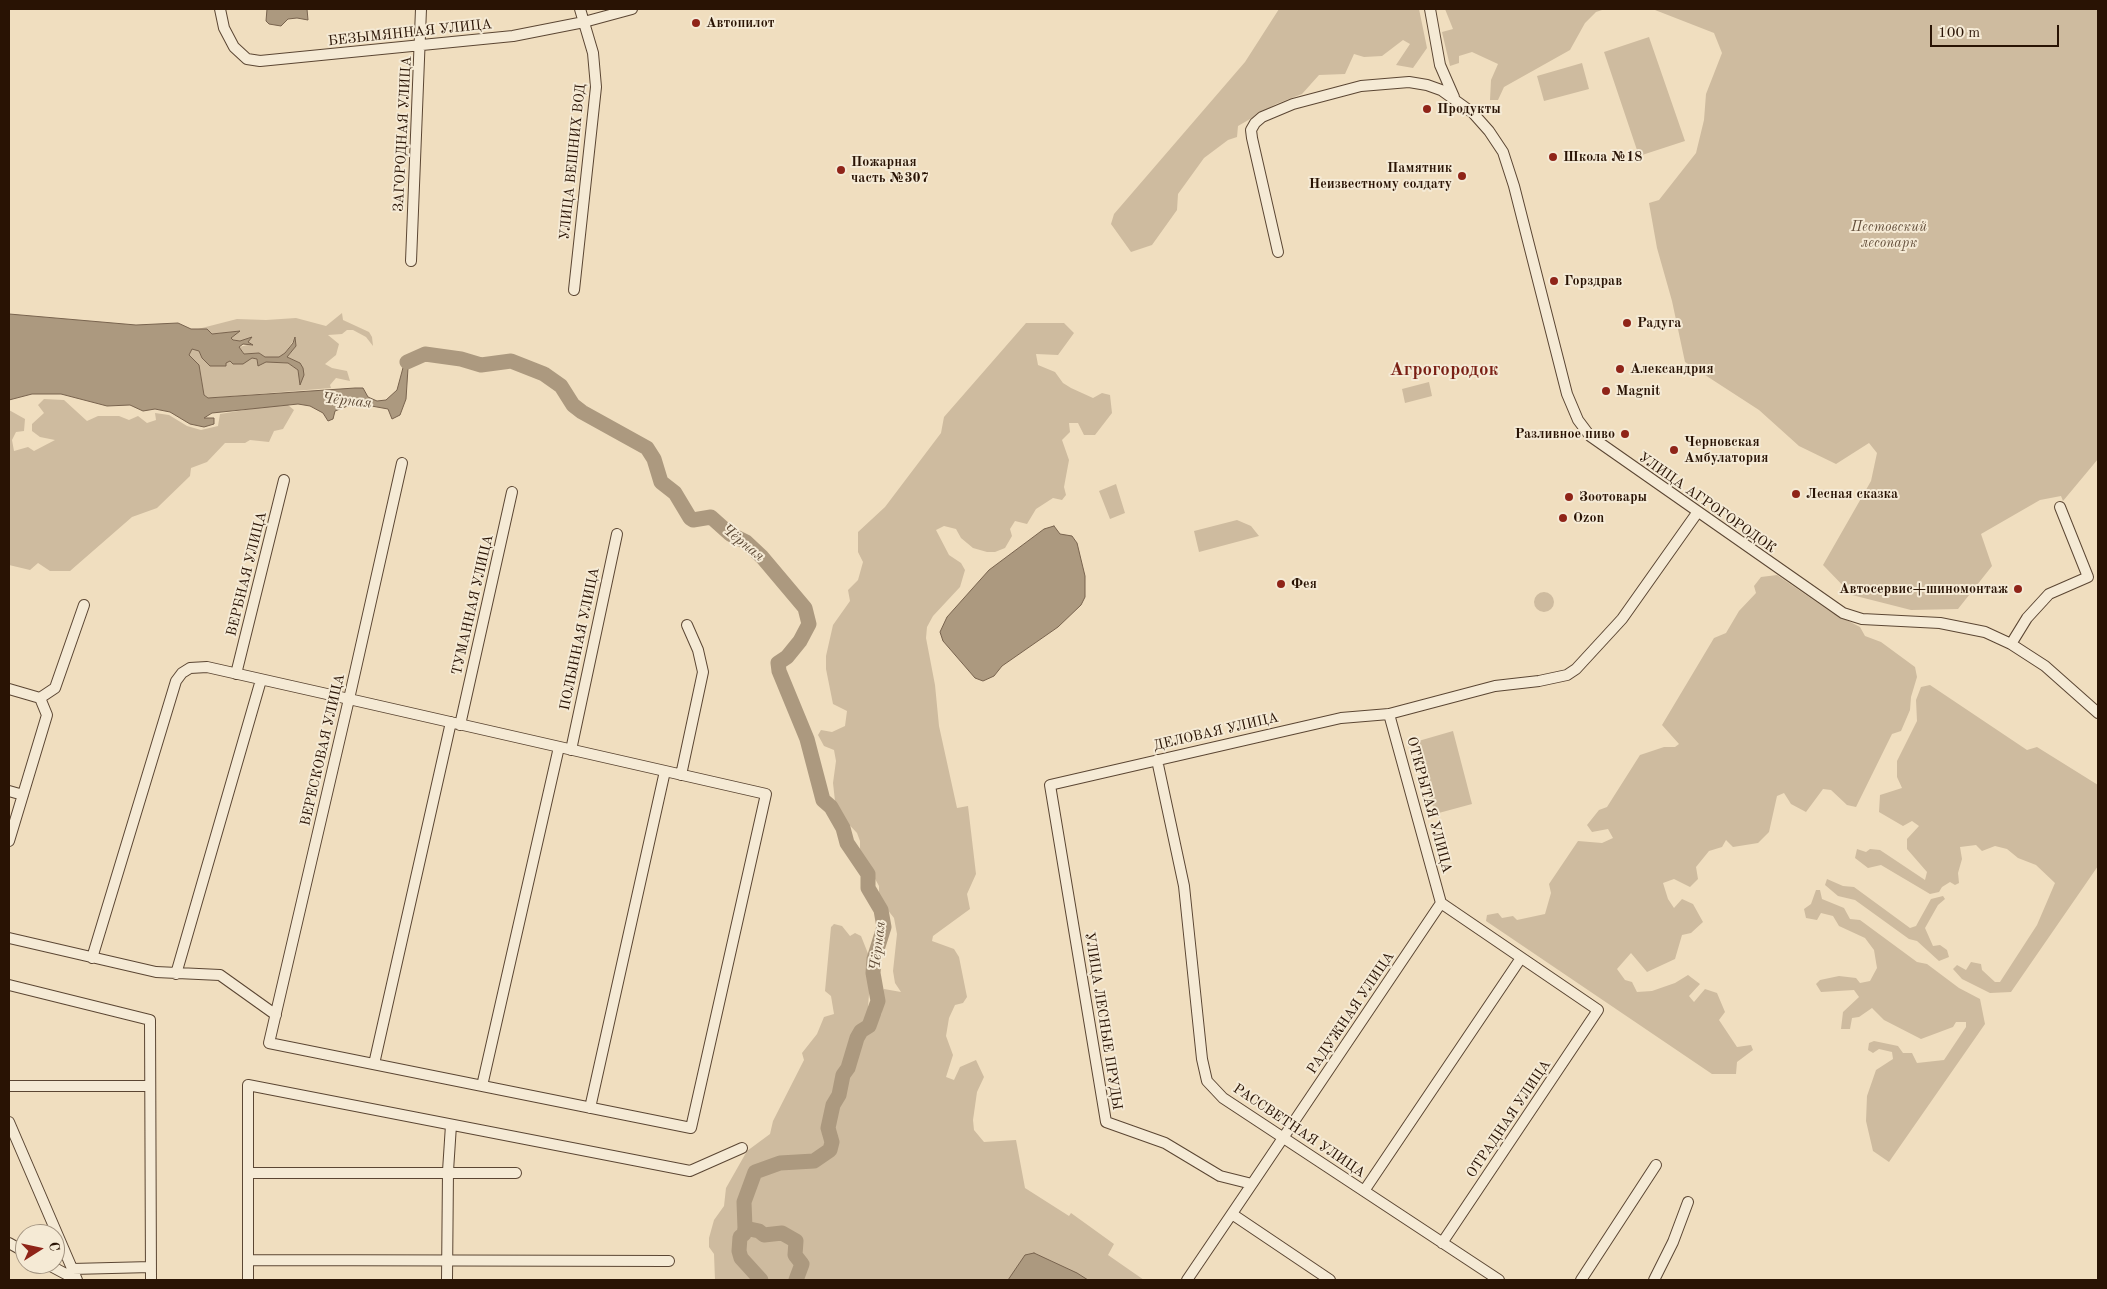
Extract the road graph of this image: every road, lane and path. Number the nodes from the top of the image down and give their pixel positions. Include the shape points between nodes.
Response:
1 (220, 9) edge
2 (421, 9) edge
3 (580, 9) edge
4 (632, 9) edge
5 (1430, 9) edge
6 (584, 22) junction
7 (421, 46) junction
8 (1454, 97) junction
9 (1278, 252) dead end
10 (411, 261) dead end
11 (574, 290) dead end
12 (402, 463) dead end
13 (284, 480) dead end
14 (512, 492) dead end
15 (2060, 507) dead end
16 (1697, 513) junction
17 (617, 534) dead end
18 (84, 605) dead end
19 (687, 625) dead end
20 (2011, 644) junction
21 (236, 674) junction
22 (261, 680) junction
23 (9, 689) edge
24 (40, 698) junction
25 (349, 699) junction
26 (2098, 713) edge
27 (1389, 714) junction
28 (456, 724) junction
29 (559, 747) junction
30 (570, 750) junction
31 (1158, 760) junction
32 (666, 771) junction
33 (681, 775) junction
34 (1050, 785) joint
35 (9, 791) edge
36 (23, 795) junction
37 (9, 841) edge
38 (1441, 903) junction
39 (9, 938) edge
40 (92, 958) junction
41 (1521, 958) junction
42 (176, 974) junction
43 (9, 985) edge
44 (276, 1015) junction
45 (374, 1064) junction
46 (9, 1086) edge
47 (150, 1086) junction
48 (482, 1086) junction
49 (590, 1108) junction
50 (9, 1122) edge
51 (451, 1125) junction
52 (1283, 1138) junction
53 (742, 1148) dead end
54 (1656, 1165) dead end
55 (448, 1171) junction
56 (248, 1173) junction
57 (516, 1173) dead end
58 (1252, 1184) junction
59 (1364, 1191) junction
60 (1688, 1202) dead end
61 (1232, 1214) junction
62 (1442, 1243) junction
63 (248, 1260) junction
64 (669, 1261) dead end
65 (447, 1262) junction
66 (151, 1267) junction
67 (72, 1269) junction
68 (65, 1274) edge
69 (151, 1280) edge
70 (248, 1280) edge
71 (447, 1280) edge
72 (1187, 1280) edge
73 (1330, 1280) edge
74 (1499, 1280) edge
75 (1582, 1280) edge
76 (1654, 1280) edge

1 - 7 street, БЕЗЫМЯННАЯ УЛИЦА via 228,38 240,54 254,60
2 - 7 street, ЗАГОРОДНАЯ УЛИЦА
3 - 6 street, УЛИЦА ВЕШНИХ ВОД
4 - 6 street, БЕЗЫМЯННАЯ УЛИЦА
5 - 8 street via 1440,65
6 - 7 street, БЕЗЫМЯННАЯ УЛИЦА via 513,36
6 - 11 street, УЛИЦА ВЕШНИХ ВОД via 593,53 596,87
7 - 10 street, ЗАГОРОДНАЯ УЛИЦА
8 - 9 street, УЛИЦА АГРОГОРОДОК via 1427,85 1410,82 1377,84 1294,104 1255,123 1251,130 1252,138
8 - 16 street, УЛИЦА АГРОГОРОДОК via 1486,127 1506,161 1567,394 1578,420 1598,443
12 - 25 street, ВЕРЕСКОВАЯ УЛИЦА
13 - 21 street, ВЕРБНАЯ УЛИЦА
14 - 28 street, ТУМАННАЯ УЛИЦА
15 - 20 street via 2088,577 2049,594 2027,618
16 - 20 street, УЛИЦА АГРОГОРОДОК via 1843,613 1862,619 1964,626
16 - 27 street, ДЕЛОВАЯ УЛИЦА via 1622,619 1576,669 1554,678 1495,686
17 - 30 street, ПОЛЫННАЯ УЛИЦА
18 - 24 street via 55,688
19 - 33 street via 703,672
20 - 26 street, УЛИЦА АГРОГОРОДОК via 2045,666
21 - 22 street
21 - 40 street via 199,667 182,673 176,681
22 - 25 street
22 - 42 street
23 - 24 street
24 - 36 street via 47,715
25 - 28 street
25 - 44 street, ВЕРЕСКОВАЯ УЛИЦА
27 - 31 street, ДЕЛОВАЯ УЛИЦА via 1341,718
27 - 38 street, ОТКРЫТАЯ УЛИЦА
28 - 29 street
28 - 45 street, ТУМАННАЯ УЛИЦА
29 - 30 street
29 - 48 street
30 - 32 street
31 - 34 street, ДЕЛОВАЯ УЛИЦА
31 - 52 street, РАССВЕТНАЯ УЛИЦА via 1184,886 1207,1081 1223,1098
32 - 33 street
32 - 49 street
33 - 49 street via 766,794 691,1128
34 - 58 street, УЛИЦА ЛЕСНЫЕ ПРУДЫ via 1106,1122 1165,1143 1220,1176
35 - 36 street
36 - 37 street
38 - 41 street
38 - 52 street, РАДУЖНАЯ УЛИЦА
39 - 40 street
40 - 42 street
41 - 59 street
41 - 62 street, ОТРАДНАЯ УЛИЦА via 1598,1010
42 - 44 street via 220,975
43 - 47 street via 150,1020
44 - 45 street, ВЕРЕСКОВАЯ УЛИЦА via 269,1043
45 - 48 street
46 - 47 street
47 - 66 street
48 - 49 street
50 - 67 street
51 - 53 street via 690,1171
51 - 55 street
51 - 56 street via 248,1085
52 - 58 street, РАДУЖНАЯ УЛИЦА
52 - 59 street, РАССВЕТНАЯ УЛИЦА
54 - 75 street
55 - 56 street
55 - 57 street
55 - 65 street
56 - 63 street
58 - 61 street
59 - 62 street, РАССВЕТНАЯ УЛИЦА
60 - 76 street
61 - 72 street
61 - 73 street
62 - 74 street, РАССВЕТНАЯ УЛИЦА
63 - 65 street
63 - 70 street
64 - 65 street
65 - 71 street
66 - 67 street
66 - 69 street
67 - 68 street via 77,1280

